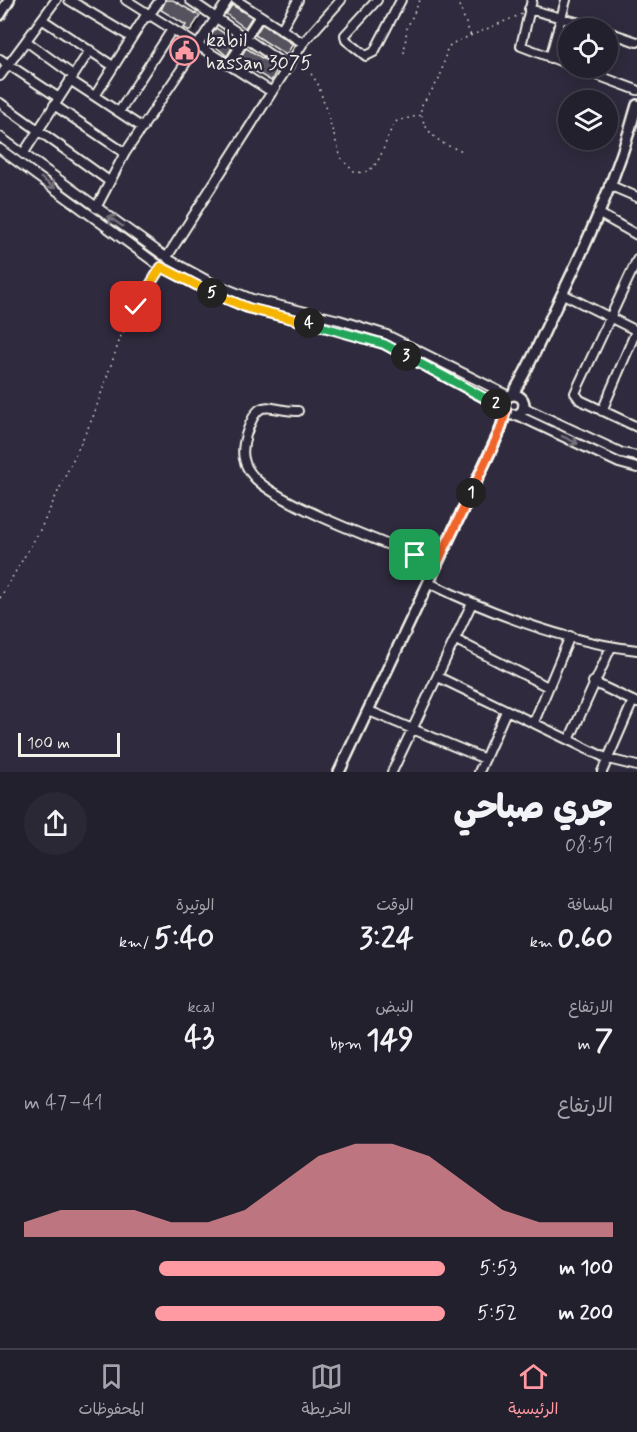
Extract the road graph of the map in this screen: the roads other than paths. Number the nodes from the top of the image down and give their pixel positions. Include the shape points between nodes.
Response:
1 (9, 0) edge
2 (56, 0) edge
3 (69, 0) edge
4 (126, 0) edge
5 (160, 0) edge
6 (190, 0) edge
7 (228, 0) edge
8 (236, 0) edge
9 (297, 0) edge
10 (341, 0) edge
11 (377, 0) edge
12 (401, 0) edge
13 (532, 0) edge
14 (566, 0) edge
15 (529, 10) junction
16 (0, 15) edge
17 (147, 16) junction
18 (260, 16) junction
19 (561, 16) junction
20 (215, 18) junction
21 (567, 18) edge
22 (43, 20) junction
23 (281, 30) junction
24 (171, 31) junction
25 (618, 35) edge
26 (130, 37) junction
27 (245, 39) junction
28 (26, 41) junction
29 (637, 42) edge
30 (303, 43) junction
31 (196, 47) junction
32 (90, 50) junction
33 (550, 58) junction
34 (0, 59) edge
35 (558, 61) edge
36 (8, 64) junction
37 (228, 65) junction
38 (113, 66) junction
39 (288, 67) junction
40 (0, 76) edge
41 (72, 77) junction
42 (605, 78) edge
43 (637, 90) edge
44 (272, 92) junction
45 (95, 96) junction
46 (56, 102) junction
47 (0, 103) edge
48 (637, 105) edge
49 (119, 111) junction
50 (142, 128) junction
51 (38, 132) junction
52 (0, 137) edge
53 (0, 149) edge
54 (126, 153) junction
55 (23, 154) junction
56 (109, 181) junction
57 (609, 186) junction
58 (637, 197) edge
59 (96, 208) junction
60 (598, 213) junction
61 (637, 235) edge
62 (166, 257) junction
63 (637, 260) edge
64 (160, 266) junction
65 (563, 294) junction
66 (610, 319) junction
67 (637, 331) edge
68 (527, 372) junction
69 (511, 395) junction
70 (514, 409) junction
71 (298, 411) dead end
72 (602, 411) junction
73 (637, 427) edge
74 (637, 456) edge
75 (637, 468) edge
76 (437, 564) junction
77 (429, 583) junction
78 (472, 603) junction
79 (570, 636) junction
80 (456, 639) junction
81 (611, 647) junction
82 (637, 650) edge
83 (438, 677) junction
84 (593, 682) junction
85 (548, 687) junction
86 (635, 702) edge
87 (369, 711) junction
88 (506, 711) junction
89 (534, 722) junction
90 (412, 730) junction
91 (569, 740) junction
92 (485, 759) junction
93 (608, 759) junction
94 (637, 766) edge
95 (339, 772) edge
96 (392, 772) edge
97 (479, 772) edge
98 (602, 772) edge

1 - 16 street
2 - 22 street
3 - 26 street
4 - 17 street
5 - 17 street
6 - 20 street
7 - 20 street
8 - 18 street
9 - 23 street
10 - 30 street
11 - 12 street via 345,35 366,56 374,52
13 - 15 street
14 - 19 street
15 - 19 street
15 - 33 street via 521,46
17 - 24 street
17 - 26 street
18 - 23 street
18 - 27 street
19 - 21 street
19 - 33 street
20 - 27 street
20 - 31 street
22 - 28 street
22 - 32 street
23 - 30 street
24 - 31 street
24 - 49 street
25 - 29 street
26 - 38 street
27 - 37 street
27 - 39 street
28 - 36 street
28 - 41 street
30 - 39 street
31 - 37 street
31 - 50 street
32 - 38 street
32 - 41 street
33 - 35 street
34 - 36 street
36 - 40 street
36 - 46 street
37 - 44 street
38 - 45 street
39 - 44 street
41 - 45 street
41 - 46 street
42 - 43 street
44 - 62 street
45 - 49 street
46 - 51 street
46 - 54 street
47 - 51 street
48 - 57 street
49 - 50 street
50 - 54 street
51 - 55 street
51 - 56 street
52 - 55 street
53 -> 64 street
54 - 56 street
55 - 59 street
56 - 59 street
57 - 58 street
57 - 60 street
62 -> 59 street
60 - 61 street
60 - 65 street
62 - 64 street via 159,257
62 - 69 street via 210,282 252,299 387,335
63 - 66 street
64 - 70 street via 248,308 384,344
65 - 66 street
65 - 68 street
66 - 67 street
66 - 72 street via 574,393
67 - 72 street
68 - 69 street
68 - 70 street
69 - 70 street
69 - 70 street via 504,402
70 - 74 street
70 -> 75 street via 619,463
70 - 76 street
71 - 76 street via 270,406 254,416 242,451 255,478 314,512
72 - 73 street
76 - 77 street
77 - 78 street
77 - 87 street
78 - 79 street
78 - 80 street
79 - 81 street
79 - 85 street
80 - 83 street
80 - 85 street
81 - 82 street
81 - 84 street
83 - 88 street
83 - 90 street
84 - 86 street
84 - 91 street
85 - 89 street
86 - 93 street
87 - 90 street
87 - 95 street
88 - 89 street
88 - 92 street
89 - 91 street
90 - 92 street
90 - 96 street
91 - 93 street
92 - 97 street
93 - 94 street
93 - 98 street

